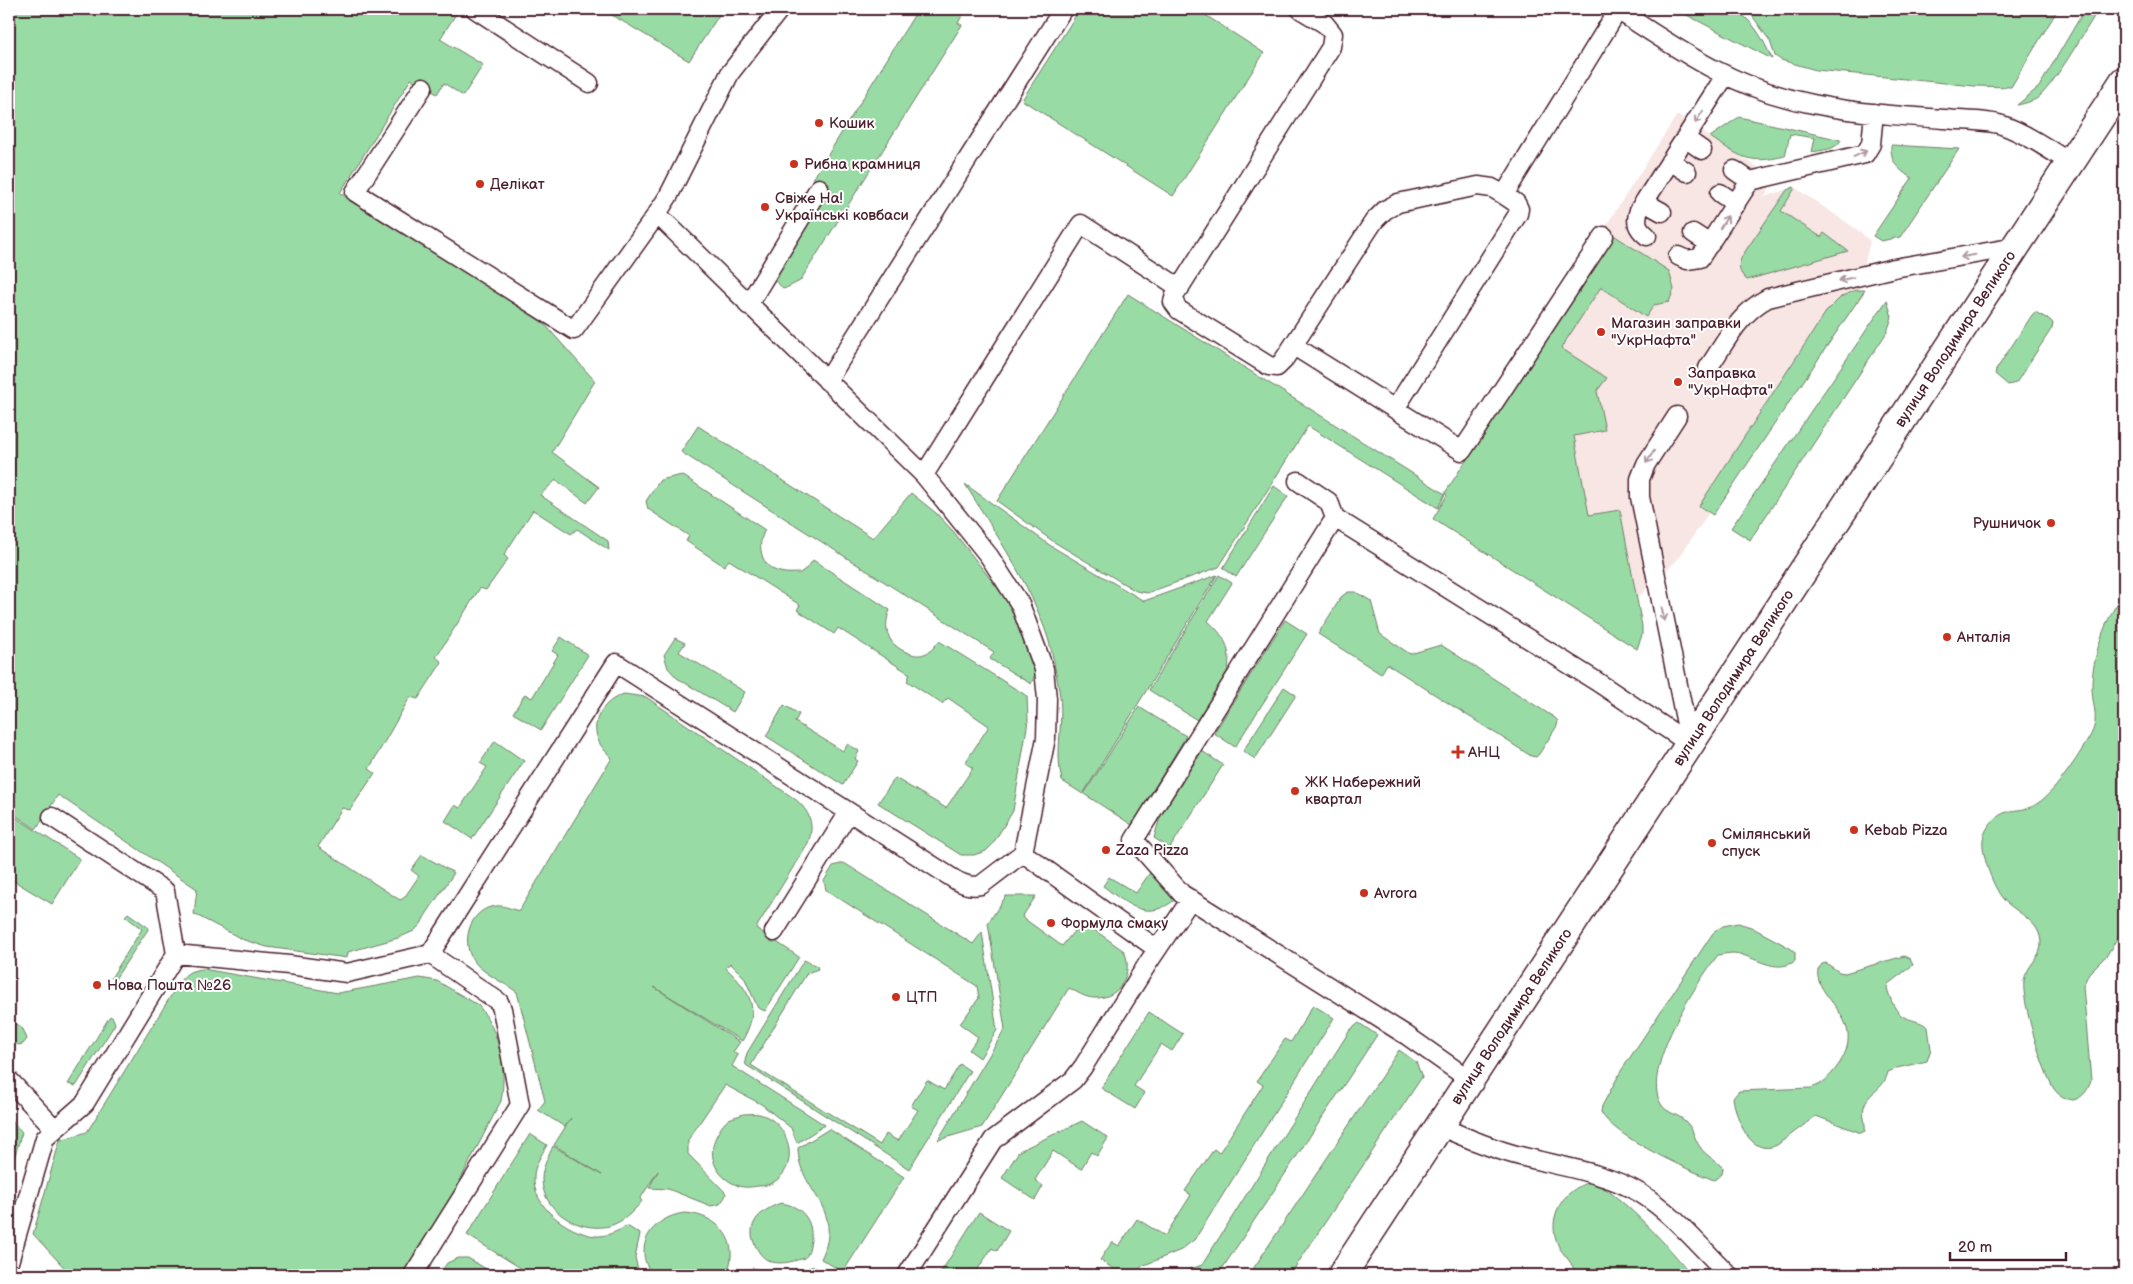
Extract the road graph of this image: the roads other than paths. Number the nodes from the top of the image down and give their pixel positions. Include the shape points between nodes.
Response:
1 (475, 9) edge
2 (780, 9) edge
3 (1063, 9) edge
4 (1300, 9) edge
5 (1617, 9) edge
6 (1725, 76) junction
7 (2124, 81) edge
8 (589, 83) dead end
9 (423, 87) dead end
10 (1874, 113) junction
11 (1685, 138) junction
12 (1702, 150) dead end
13 (1670, 161) junction
14 (2072, 164) junction
15 (1734, 170) dead end
16 (1687, 172) dead end
17 (1750, 181) junction
18 (819, 188) dead end
19 (1720, 193) dead end
20 (1504, 195) junction
21 (1644, 202) junction
22 (1736, 204) junction
23 (1662, 212) dead end
24 (657, 214) junction
25 (1693, 233) dead end
26 (1604, 236) dead end
27 (1647, 236) dead end
28 (1710, 244) junction
29 (2016, 247) junction
30 (1678, 256) dead end
31 (1180, 288) junction
32 (748, 305) junction
33 (1294, 346) junction
34 (1708, 368) dead end
35 (826, 381) junction
36 (1395, 409) junction
37 (1677, 416) dead end
38 (924, 475) junction
39 (1298, 481) dead end
40 (1335, 518) junction
41 (1690, 744) junction
42 (849, 812) junction
43 (52, 817) dead end
44 (1024, 853) junction
45 (1191, 899) junction
46 (774, 932) dead end
47 (1157, 949) junction
48 (176, 954) junction
49 (430, 954) junction
50 (9, 1080) edge
51 (1470, 1080) junction
52 (1439, 1126) junction
53 (55, 1129) junction
54 (9, 1262) edge
55 (414, 1275) edge
56 (907, 1275) edge
57 (1342, 1275) edge
58 (1729, 1275) edge

1 - 8 lane
2 - 24 lane via 730,73
3 - 35 lane
4 - 31 lane via 1325,24 1333,34 1331,47
5 - 6 lane
5 - 20 lane
6 - 10 lane via 1812,104
6 -> 11 lane
7 - 14 main road, вулиця Володимира Великого
9 - 24 lane via 355,192 574,330
10 - 14 lane via 2001,125 2032,139
17 -> 10 lane via 1864,154 1871,144
11 - 12 lane
11 - 13 lane
13 - 16 lane
13 - 21 lane
14 - 29 main road, вулиця Володимира Великого
15 - 17 lane
17 - 22 lane
18 - 32 lane
19 - 22 lane
20 - 33 lane via 1492,188 1478,186 1398,203 1385,210 1374,221
20 - 36 lane via 1516,203 1518,214
21 - 23 lane
21 - 27 lane via 1637,223
28 -> 22 lane
24 - 32 lane
25 - 28 lane
26 - 36 lane via 1462,451
28 - 30 lane via 1700,258 1687,260
29 -> 34 lane via 1894,268 1768,298 1753,306 1742,318
29 - 41 main road, вулиця Володимира Великого
31 - 33 lane via 1173,302 1179,310 1268,366 1277,367
31 - 38 lane via 1081,224
32 - 35 lane
33 - 36 lane
35 - 38 lane
37 -> 41 lane via 1646,464 1640,479 1640,497
38 - 44 lane via 988,556 1020,604 1044,669 1046,738
39 - 40 lane via 1329,502
40 - 41 lane via 1596,681
40 - 45 lane via 1134,840 1171,883
41 - 51 main road, вулиця Володимира Великого
42 - 44 lane via 966,886 981,885
42 - 46 lane
42 - 49 lane via 616,663
43 - 48 lane via 165,891
44 - 47 lane
45 - 47 lane
45 - 51 lane via 1406,1035
47 - 56 lane via 1073,1080 1001,1133 986,1149
48 - 49 lane via 347,974
48 - 53 lane via 85,1103
49 - 55 lane via 499,1002 520,1105
50 - 53 lane
51 - 52 main road, вулиця Володимира Великого
52 - 57 main road, вулиця Володимира Великого
52 - 58 lane via 1497,1149 1581,1171 1641,1194 1673,1219
53 - 54 lane via 45,1138

